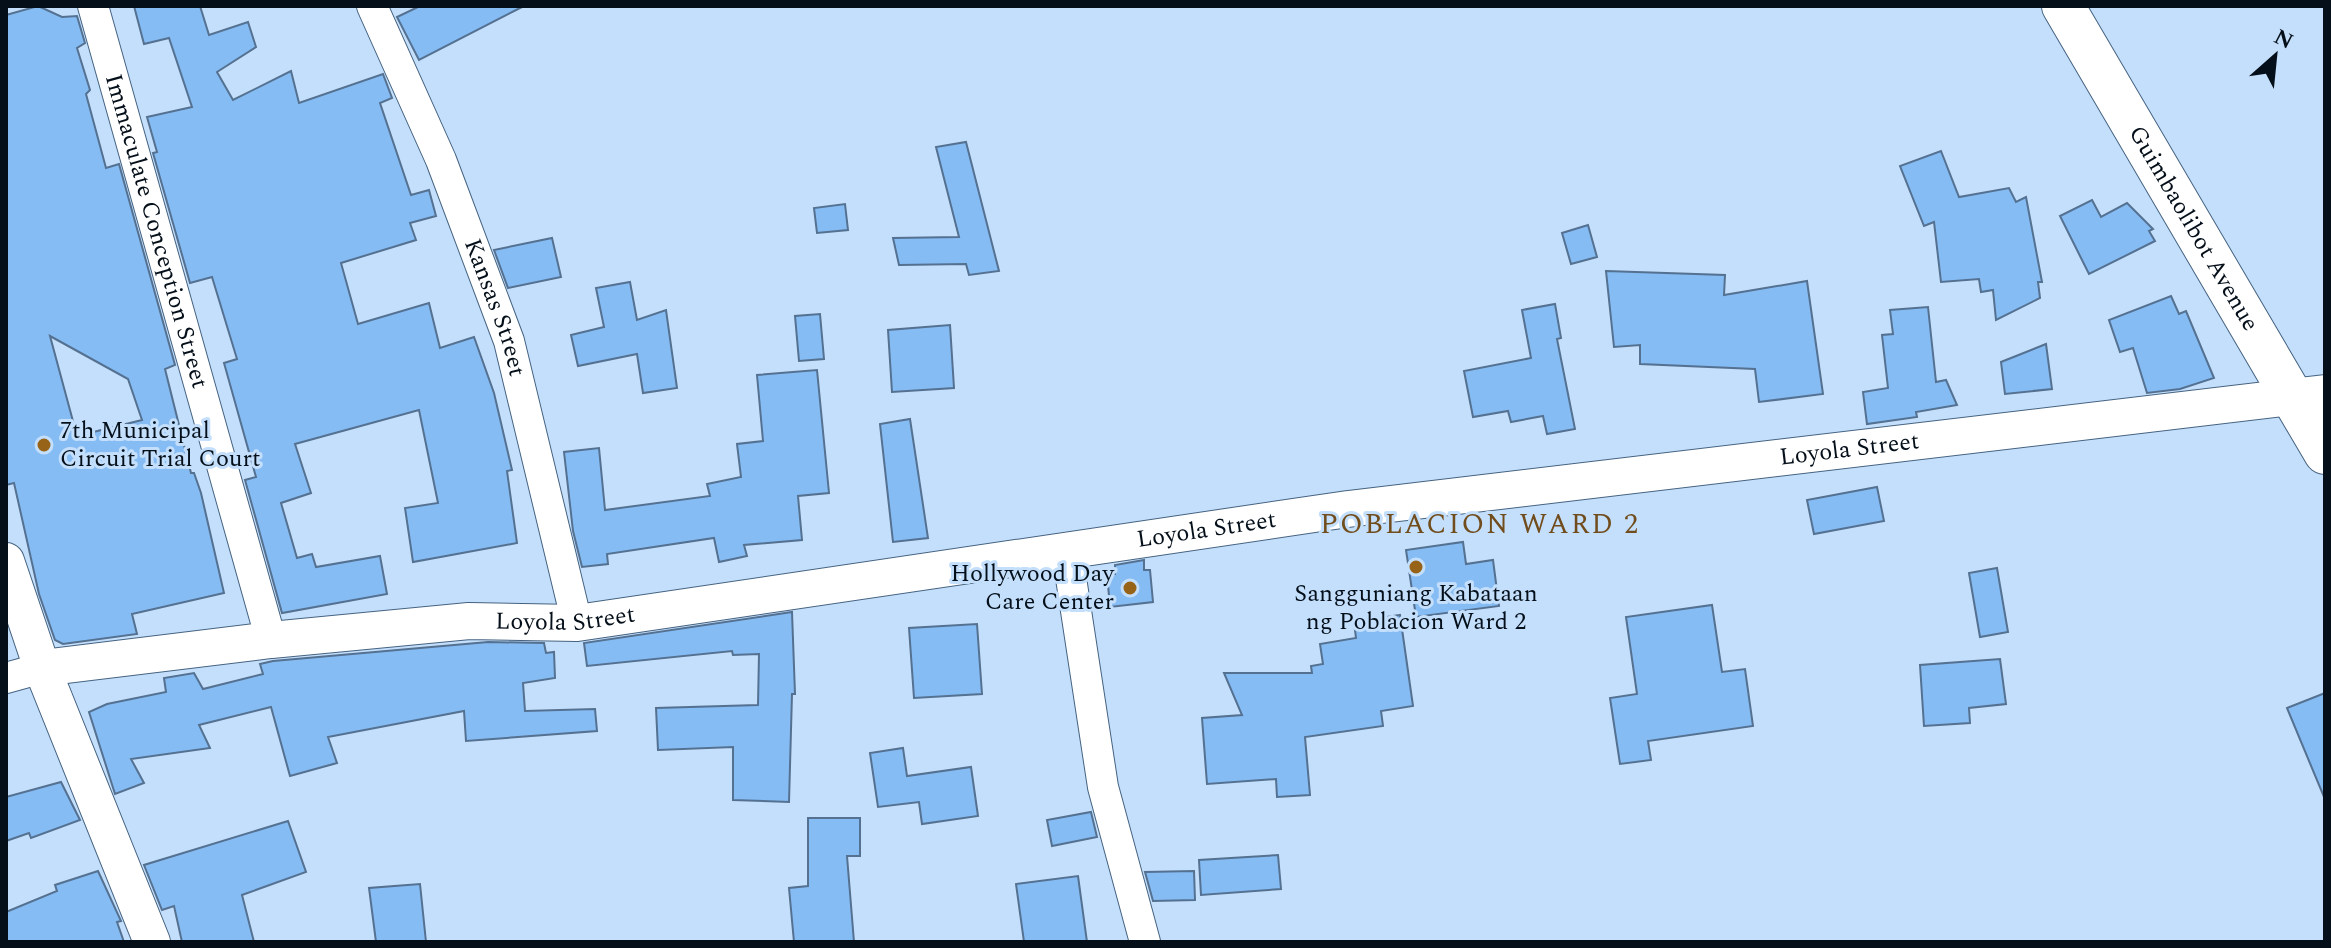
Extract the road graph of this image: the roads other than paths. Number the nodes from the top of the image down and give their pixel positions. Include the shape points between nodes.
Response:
1 (93, 6) edge
2 (372, 6) edge
3 (2063, 6) edge
4 (2308, 395) edge
5 (2325, 453) edge
6 (1067, 552) junction
7 (6, 561) edge
8 (577, 623) junction
9 (271, 640) junction
10 (42, 668) junction
11 (6, 678) edge
12 (152, 942) edge
13 (1145, 942) edge

1 - 9 street, Immaculate Conception Street
2 - 8 street, Kansas Street via 441,160 509,341
3 - 4 main road, Guimbaolibot Avenue
4 - 5 main road, Guimbaolibot Avenue
4 - 6 street, Loyola Street via 1348,509
6 - 8 street, Loyola Street
6 - 13 street via 1103,787
7 - 10 street
8 - 9 street, Loyola Street via 469,621
9 - 10 street, Loyola Street
10 - 11 street
10 - 12 street

